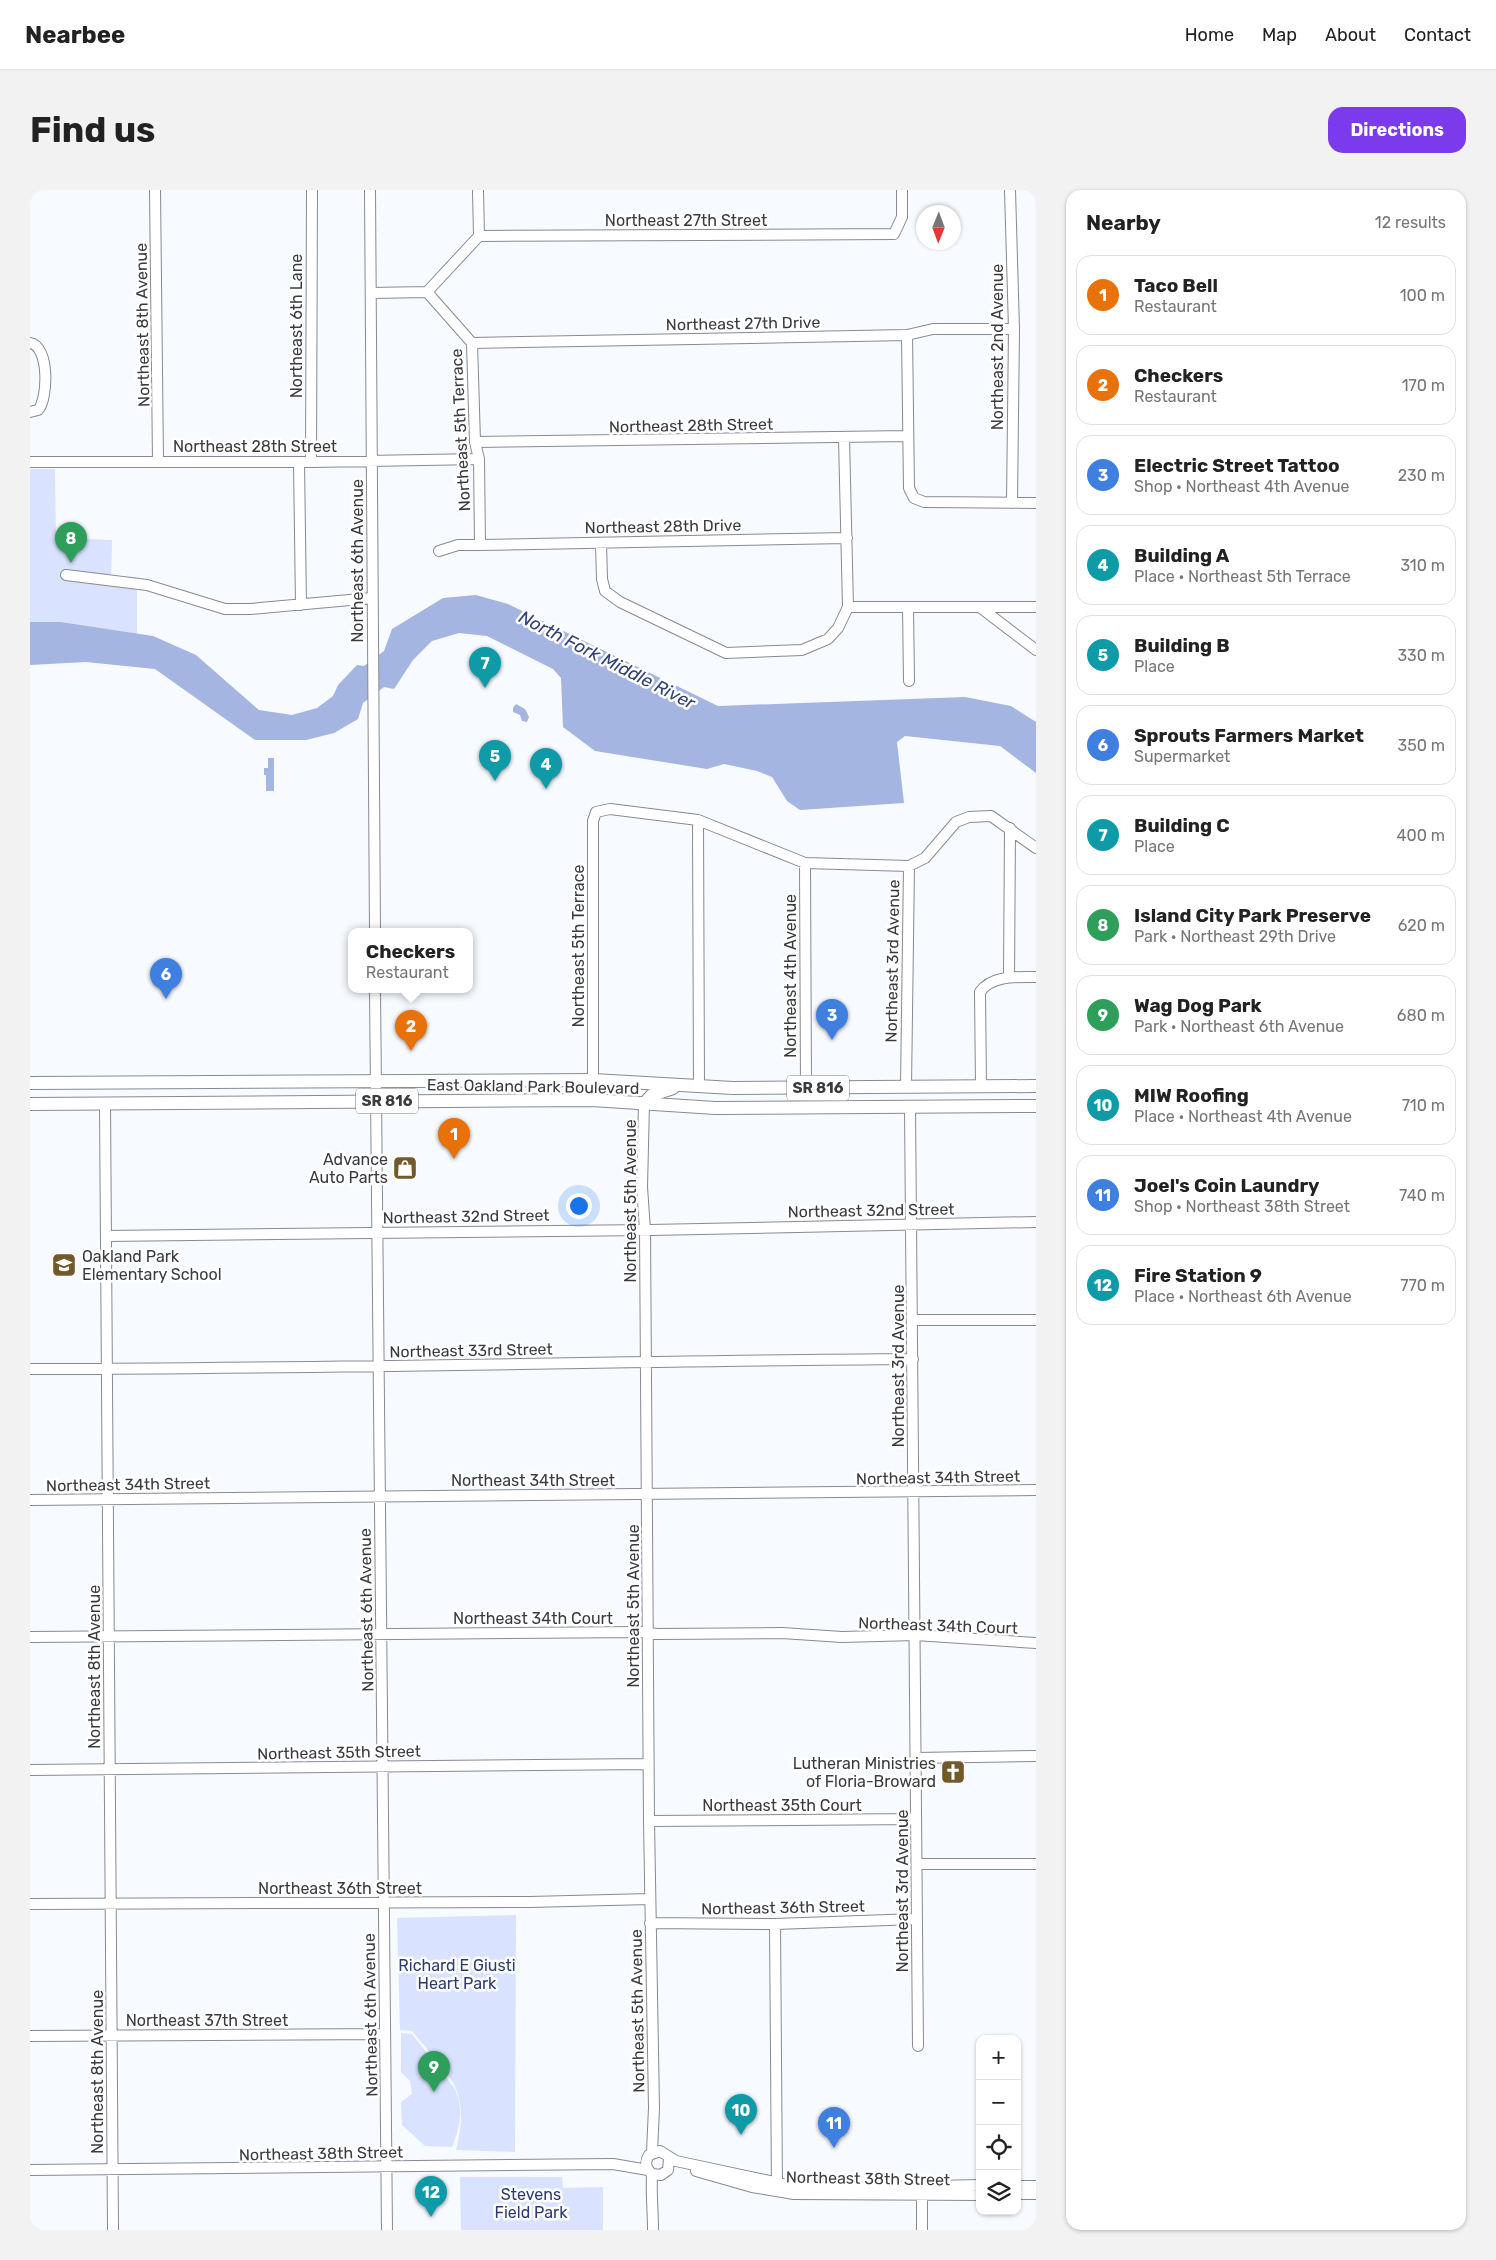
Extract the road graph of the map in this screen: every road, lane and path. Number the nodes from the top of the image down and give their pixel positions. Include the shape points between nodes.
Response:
1 (155, 190) edge
2 (312, 190) edge
3 (370, 190) edge
4 (478, 190) edge
5 (902, 190) edge
6 (1010, 190) edge
7 (479, 236) junction
8 (427, 292) junction
9 (371, 293) junction
10 (1014, 329) junction
11 (907, 335) junction
12 (472, 342) junction
13 (30, 343) edge
14 (30, 412) edge
15 (908, 436) junction
16 (844, 438) junction
17 (475, 442) junction
18 (479, 459) junction
19 (158, 460) junction
20 (371, 460) junction
21 (30, 462) edge
22 (300, 462) junction
23 (311, 462) junction
24 (1036, 502) edge
25 (1012, 503) junction
26 (847, 538) junction
27 (601, 542) junction
28 (480, 544) junction
29 (439, 551) dead end
30 (66, 575) dead end
31 (372, 598) junction
32 (301, 605) junction
33 (848, 607) junction
34 (908, 607) junction
35 (1036, 607) edge
36 (981, 608) junction
37 (1036, 650) edge
38 (909, 681) dead end
39 (698, 820) junction
40 (1010, 828) junction
41 (1036, 848) edge
42 (805, 863) junction
43 (909, 866) junction
44 (375, 928) edge
45 (1009, 977) junction
46 (1036, 977) edge
47 (375, 993) edge
48 (593, 1080) junction
49 (376, 1081) junction
50 (30, 1083) edge
51 (74, 1083) junction
52 (680, 1086) junction
53 (1036, 1086) edge
54 (699, 1087) junction
55 (906, 1087) junction
56 (937, 1087) junction
57 (981, 1087) junction
58 (806, 1088) junction
59 (376, 1101) junction
60 (30, 1104) edge
61 (56, 1104) junction
62 (105, 1104) junction
63 (644, 1104) junction
64 (1036, 1106) edge
65 (910, 1107) junction
66 (782, 1108) junction
67 (1036, 1222) edge
68 (912, 1224) junction
69 (645, 1230) junction
70 (377, 1232) junction
71 (106, 1236) junction
72 (912, 1320) junction
73 (1036, 1320) edge
74 (913, 1359) junction
75 (646, 1361) junction
76 (378, 1367) junction
77 (30, 1369) edge
78 (107, 1369) junction
79 (1036, 1490) edge
80 (914, 1493) junction
81 (647, 1494) junction
82 (380, 1496) junction
83 (108, 1498) junction
84 (30, 1500) edge
85 (648, 1633) junction
86 (381, 1634) junction
87 (915, 1636) junction
88 (30, 1637) edge
89 (109, 1637) junction
90 (1036, 1643) edge
91 (1036, 1756) edge
92 (916, 1758) junction
93 (648, 1764) junction
94 (382, 1766) junction
95 (110, 1769) junction
96 (30, 1770) edge
97 (916, 1819) junction
98 (649, 1821) junction
99 (917, 1864) junction
100 (1036, 1864) edge
101 (650, 1899) junction
102 (384, 1902) junction
103 (30, 1904) edge
104 (111, 1904) junction
105 (917, 1919) junction
106 (650, 1923) junction
107 (775, 1924) junction
108 (385, 2034) junction
109 (30, 2036) edge
110 (112, 2036) junction
111 (918, 2046) dead end
112 (655, 2165) junction
113 (386, 2168) junction
114 (30, 2170) edge
115 (114, 2170) junction
116 (976, 2185) edge
117 (1021, 2186) edge
118 (1036, 2186) edge
119 (777, 2188) junction
120 (922, 2191) junction
121 (1021, 2194) edge
122 (1036, 2194) edge
123 (976, 2195) edge
124 (114, 2230) edge
125 (387, 2230) edge
126 (653, 2230) edge
127 (922, 2230) edge

1 - 19 street, Northeast 8th Avenue
2 - 23 street, Northeast 6th Lane
3 - 9 street, Northeast 6th Avenue
4 - 7 street
5 - 7 street, Northeast 27th Street via 902,217 894,234
6 - 10 street, Northeast 2nd Avenue
7 - 8 street
8 - 9 street
8 - 12 street, Northeast 5th Terrace
9 - 20 street, Northeast 6th Avenue
10 - 11 street, Northeast 27th Drive via 933,329
10 - 25 street, Northeast 2nd Avenue
11 - 12 street, Northeast 27th Drive
11 - 15 street
12 - 17 street, Northeast 5th Terrace
13 - 14 street via 42,352 44,367 43,405
15 - 16 street, Northeast 28th Street
15 - 25 street via 909,488 914,498 924,502
16 - 17 street, Northeast 28th Street
16 - 26 street
17 - 18 street, Northeast 5th Terrace
18 - 20 street, Northeast 28th Street
18 - 28 street, Northeast 5th Terrace
19 - 21 street, Northeast 28th Street
19 - 22 street, Northeast 28th Street
20 - 23 street, Northeast 28th Street
20 - 31 street, Northeast 6th Avenue
22 - 23 street, Northeast 28th Street
22 - 32 street
24 - 25 street
26 - 27 street, Northeast 28th Drive
26 - 33 street
27 - 28 street, Northeast 28th Drive
27 - 33 street via 605,591 620,602 726,652 802,650 828,639 838,628
28 - 29 street via 458,545
30 - 32 street via 147,585 225,609
31 - 32 street
31 - 44 street, Northeast 6th Avenue
33 - 34 street
34 - 36 street
34 - 38 street
35 - 36 street
36 - 37 street
39 - 42 street
39 - 48 street, Northeast 5th Terrace via 610,809 596,812 593,822
39 - 54 street
40 - 41 street
40 - 43 street via 991,816 969,816 956,822 925,858
40 - 45 street
42 - 43 street
42 - 58 street, Northeast 4th Avenue
43 - 55 street, Northeast 3rd Avenue
45 - 46 street
45 - 57 street via 986,984 980,992
47 - 49 street, Northeast 6th Avenue
48 - 49 main road, East Oakland Park Boulevard / SR 816
48 - 52 main road, East Oakland Park Boulevard / SR 816
49 - 51 main road, East Oakland Park Boulevard / SR 816
49 - 59 street, Northeast 6th Avenue
50 - 51 main road, East Oakland Park Boulevard / SR 816
51 - 61 main road via 62,1089
52 - 54 main road, East Oakland Park Boulevard / SR 816
52 - 63 main road via 652,1095
53 - 57 main road, East Oakland Park Boulevard / SR 816
54 - 58 main road, East Oakland Park Boulevard / SR 816
55 - 56 main road, East Oakland Park Boulevard / SR 816
55 - 58 main road, East Oakland Park Boulevard / SR 816
56 - 57 main road, East Oakland Park Boulevard / SR 816
56 - 65 main road via 918,1095
58 - 66 main road via 796,1100
59 - 62 main road, East Oakland Park Boulevard / SR 816
59 - 63 main road, East Oakland Park Boulevard / SR 816 via 592,1100
59 - 70 street, Northeast 6th Avenue
60 - 61 main road, East Oakland Park Boulevard / SR 816
61 - 62 main road, East Oakland Park Boulevard / SR 816
62 - 71 street, Northeast 8th Avenue
63 - 66 main road, East Oakland Park Boulevard / SR 816
63 - 69 street, Northeast 5th Avenue via 642,1187
64 - 65 main road, East Oakland Park Boulevard / SR 816
65 - 66 main road, East Oakland Park Boulevard / SR 816
65 - 68 street, Northeast 3rd Avenue
67 - 68 street, Northeast 32nd Street
68 - 69 street, Northeast 32nd Street
68 - 72 street, Northeast 3rd Avenue
69 - 70 street, Northeast 32nd Street
69 - 75 street, Northeast 5th Avenue
70 - 71 street, Northeast 32nd Street
70 - 76 street, Northeast 6th Avenue
71 - 78 street, Northeast 8th Avenue
72 - 73 street
72 - 74 street, Northeast 3rd Avenue
74 - 75 street, Northeast 33rd Street
74 - 80 street, Northeast 3rd Avenue
75 - 76 street, Northeast 33rd Street
75 - 81 street, Northeast 5th Avenue
76 - 78 street, Northeast 33rd Street
76 - 82 street, Northeast 6th Avenue
77 - 78 street, Northeast 33rd Street
78 - 83 street, Northeast 8th Avenue
79 - 80 street, Northeast 34th Street
80 - 81 street, Northeast 34th Street
80 - 87 street, Northeast 3rd Avenue
81 - 82 street, Northeast 34th Street
81 - 85 street, Northeast 5th Avenue
82 - 83 street, Northeast 34th Street
82 - 86 street, Northeast 6th Avenue
83 - 84 street, Northeast 34th Street
83 - 89 street, Northeast 8th Avenue
85 - 86 street, Northeast 34th Court
85 - 87 street, Northeast 34th Court
85 - 93 street, Northeast 5th Avenue
86 - 89 street, Northeast 34th Court
86 - 94 street, Northeast 6th Avenue
87 - 90 street, Northeast 34th Court
87 - 92 street, Northeast 3rd Avenue
88 - 89 street, Northeast 34th Court
89 - 95 street, Northeast 8th Avenue
91 - 92 street
92 - 97 street, Northeast 3rd Avenue
93 - 94 street, Northeast 35th Street
93 - 98 street, Northeast 5th Avenue
94 - 95 street, Northeast 35th Street
94 - 102 street, Northeast 6th Avenue
95 - 96 street, Northeast 35th Street
95 - 104 street, Northeast 8th Avenue
97 - 98 street, Northeast 35th Court
97 - 99 street, Northeast 3rd Avenue
98 - 101 street, Northeast 5th Avenue
99 - 100 street
99 - 105 street, Northeast 3rd Avenue
101 - 102 street, Northeast 36th Street
101 - 106 street, Northeast 5th Avenue
102 - 104 street, Northeast 36th Street
102 - 108 street, Northeast 6th Avenue
103 - 104 street, Northeast 36th Street
104 - 110 street, Northeast 8th Avenue
105 - 107 street, Northeast 36th Street
105 - 111 street, Northeast 3rd Avenue
106 - 107 street, Northeast 36th Street
106 - 112 street, Northeast 5th Avenue
107 - 119 street
108 - 110 street, Northeast 37th Street
108 - 113 street, Northeast 6th Avenue
109 - 110 street, Northeast 37th Street
110 - 115 street, Northeast 8th Avenue
112 - 113 street, Northeast 38th Street
112 - 119 street, Northeast 38th Street
112 - 119 street, Northeast 38th Street via 666,2154 670,2158
112 - 126 street, Northeast 5th Avenue via 651,2204 654,2210
113 - 115 street, Northeast 38th Street
113 - 125 street, Northeast 6th Avenue
114 - 115 street, Northeast 38th Street
115 - 124 street, Northeast 8th Avenue
116 - 120 street, Northeast 38th Street
117 - 118 street
119 - 120 street, Northeast 38th Street
120 - 123 street, Northeast 38th Street
120 - 127 street
121 - 122 street

